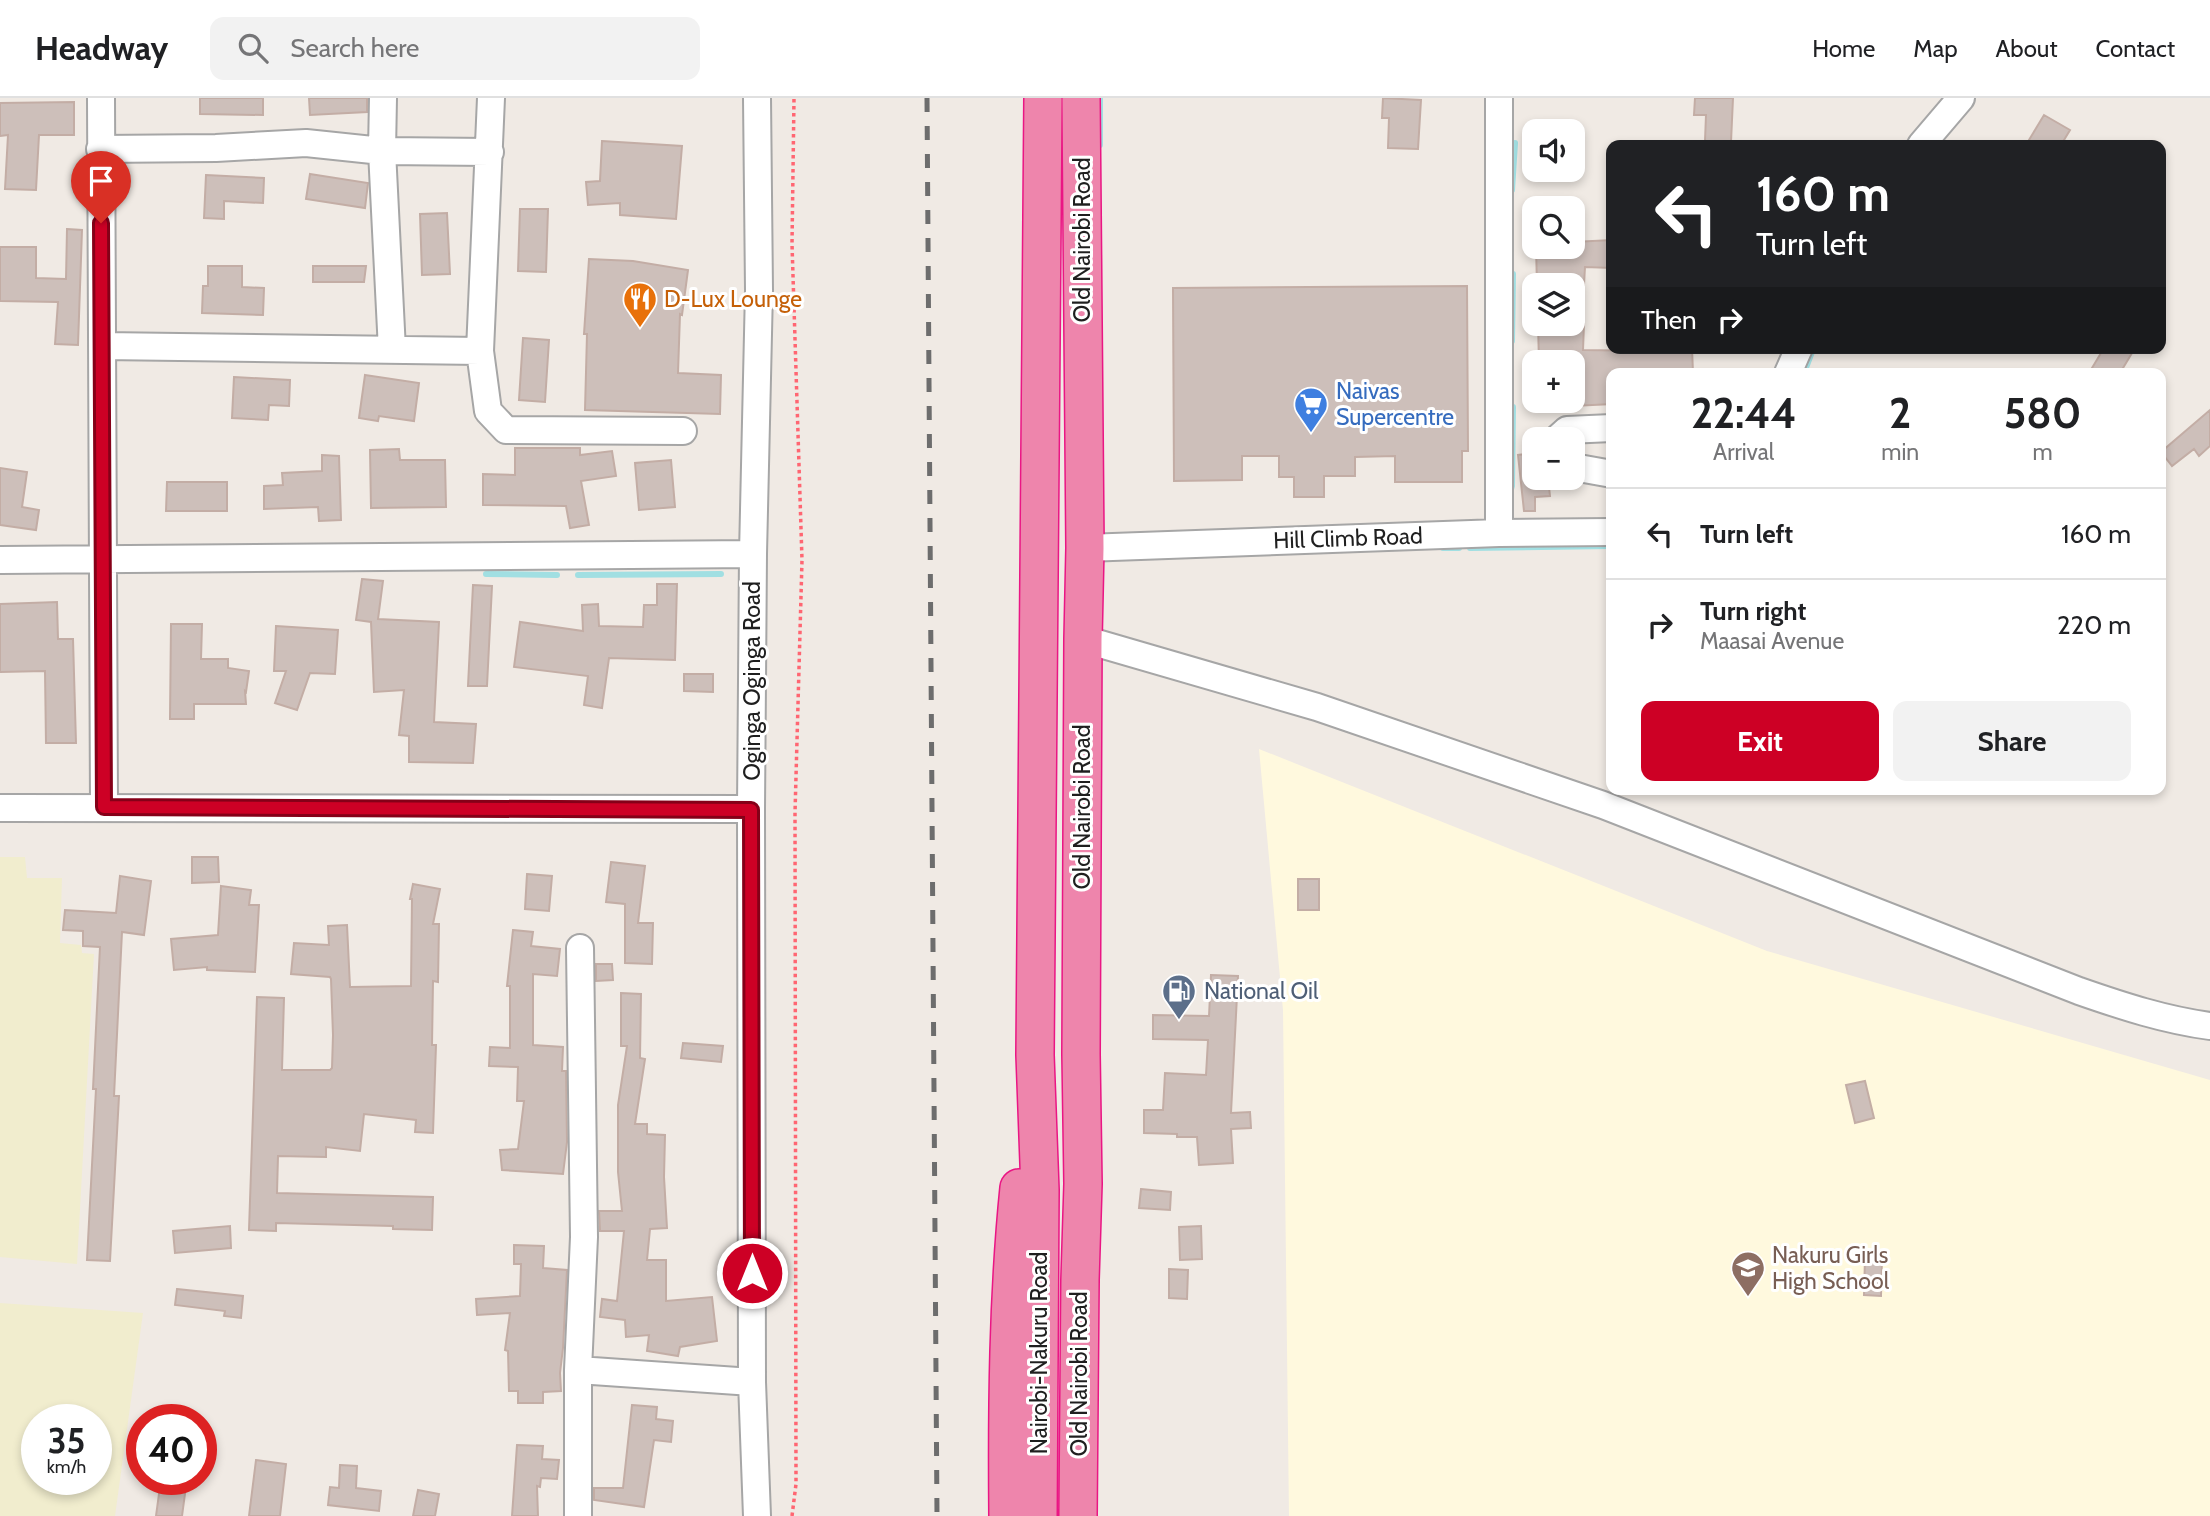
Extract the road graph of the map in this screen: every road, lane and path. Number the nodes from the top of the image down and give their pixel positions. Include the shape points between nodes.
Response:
1 (101, 98) edge
2 (383, 98) edge
3 (491, 98) edge
4 (757, 98) edge
5 (794, 98) edge
6 (1043, 98) edge
7 (1081, 98) edge
8 (1500, 98) edge
9 (1961, 98) edge
10 (1925, 140) edge
11 (100, 149) junction
12 (382, 151) junction
13 (490, 152) junction
14 (103, 346) junction
15 (392, 350) junction
16 (480, 351) junction
17 (1606, 428) edge
18 (1585, 429) edge
19 (683, 431) dead end
20 (1585, 469) edge
21 (1606, 473) edge
22 (1606, 531) edge
23 (1499, 533) junction
24 (1085, 548) junction
25 (753, 554) junction
26 (103, 559) junction
27 (0, 560) edge
28 (1083, 639) junction
29 (104, 807) junction
30 (0, 808) edge
31 (751, 810) junction
32 (580, 948) dead end
33 (2210, 1026) edge
34 (1080, 1054) junction
35 (1035, 1055) junction
36 (1040, 1190) joint
37 (578, 1370) junction
38 (752, 1382) junction
39 (578, 1516) edge
40 (757, 1516) edge
41 (792, 1516) edge
42 (1008, 1516) edge
43 (1038, 1516) edge
44 (1078, 1516) edge
45 (1100, 1516) edge

1 - 11 street
2 - 12 street
3 - 13 street
4 - 25 street, Oginga Oginga Road via 759,289
5 - 41 path via 792,244 802,560 795,813 796,1484
6 - 35 highway, Old Nairobi Road
7 - 24 highway, Old Nairobi Road
8 - 23 street
9 - 10 street
11 - 12 street via 306,143
11 - 14 street
12 - 13 street
12 - 15 street
13 - 16 street
14 - 15 street
14 - 26 street
15 - 16 street
16 - 19 street via 488,411 506,430
17 - 18 street
20 - 21 street
22 - 23 street, Hill Climb Road
23 - 24 street, Hill Climb Road
24 - 28 highway, Old Nairobi Road
25 - 26 street
25 - 31 street, Oginga Oginga Road
26 - 27 street
26 - 29 street
28 - 33 street via 1317,707 1519,775 2079,991 2132,1009
28 - 34 highway, Old Nairobi Road
29 - 30 street
29 - 31 street
31 - 38 street, Oginga Oginga Road
32 - 37 street via 584,1237
34 - 44 highway, Old Nairobi Road via 1083,1184
34 - 45 highway via 1098,1136 1106,1220
35 - 36 highway, Old Nairobi Road
35 - 42 highway via 1013,1247
36 - 43 highway, Nairobi-Nakuru Road
37 - 38 street
37 - 39 street
38 - 40 street, Oginga Oginga Road

